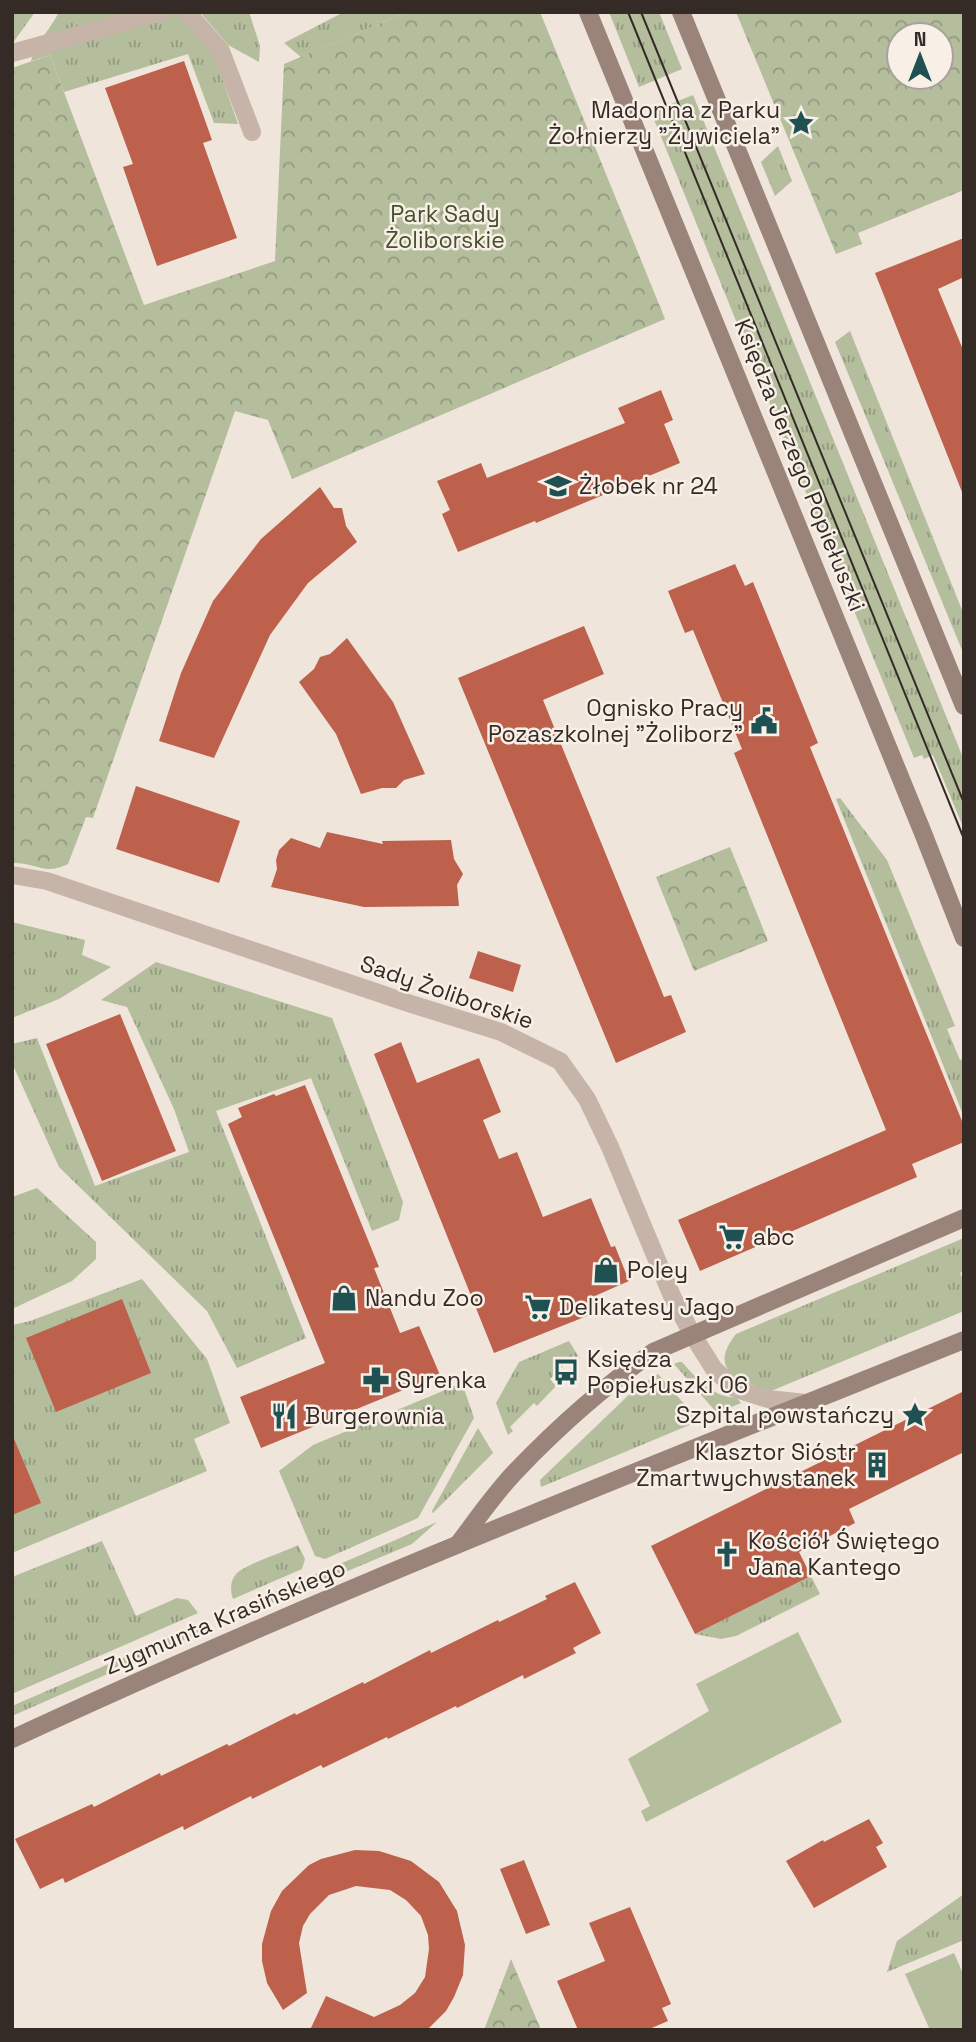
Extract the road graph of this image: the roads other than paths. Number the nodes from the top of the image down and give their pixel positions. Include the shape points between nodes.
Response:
1 (162, 12) edge
2 (187, 12) edge
3 (588, 12) edge
4 (681, 12) edge
5 (12, 53) edge
6 (252, 132) dead end
7 (964, 706) edge
8 (12, 875) edge
9 (964, 938) edge
10 (964, 1218) edge
11 (692, 1335) junction
12 (964, 1340) edge
13 (806, 1403) junction
14 (459, 1543) junction
15 (12, 1739) edge

1 - 5 street
2 - 6 street via 221,51
3 - 9 main road, Księdza Jerzego Popiełuszki
4 - 7 main road
8 - 11 street, Sady Żoliborskie via 47,881 501,1032 559,1061 587,1100 610,1147
10 - 11 main road, Zygmunta Krasińskiego
11 - 13 street, Sady Żoliborskie via 714,1369 736,1389 768,1399
11 - 14 main road, Zygmunta Krasińskiego via 653,1352 575,1413 514,1473
12 - 13 main road, Zygmunta Krasińskiego
13 - 14 main road, Zygmunta Krasińskiego
14 - 15 main road, Zygmunta Krasińskiego

